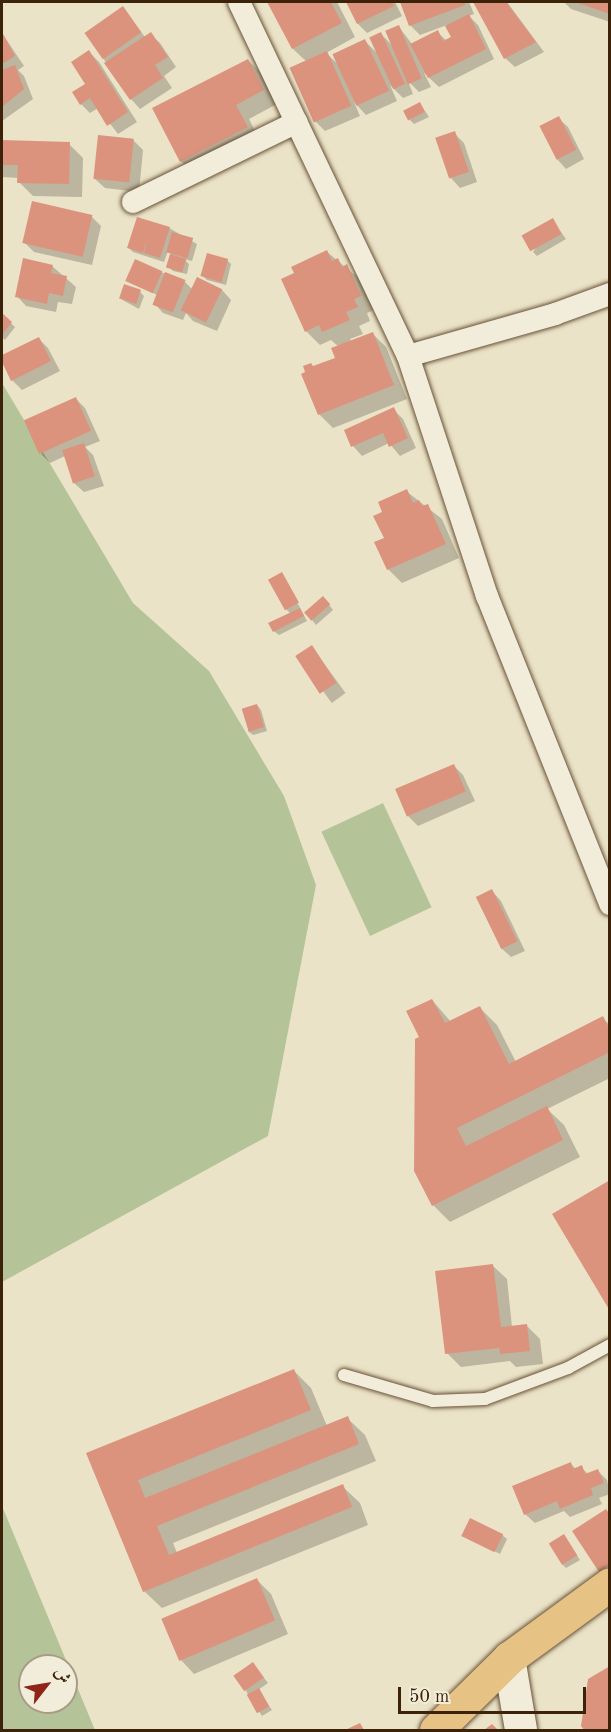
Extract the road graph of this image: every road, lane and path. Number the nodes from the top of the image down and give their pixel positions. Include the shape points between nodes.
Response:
1 (239, 2) edge
2 (297, 122) junction
3 (134, 202) dead end
4 (609, 294) edge
5 (408, 356) junction
6 (609, 904) edge
7 (609, 1345) edge
8 (344, 1375) dead end
9 (609, 1584) edge
10 (509, 1659) junction
11 (436, 1731) edge
12 (520, 1731) edge

1 - 2 street
2 - 3 street
2 - 5 street
4 - 5 street via 555,314
5 - 6 street via 487,596
7 - 8 lane via 568,1368 485,1399 433,1401
9 - 10 highway
10 - 11 highway
10 - 12 street

